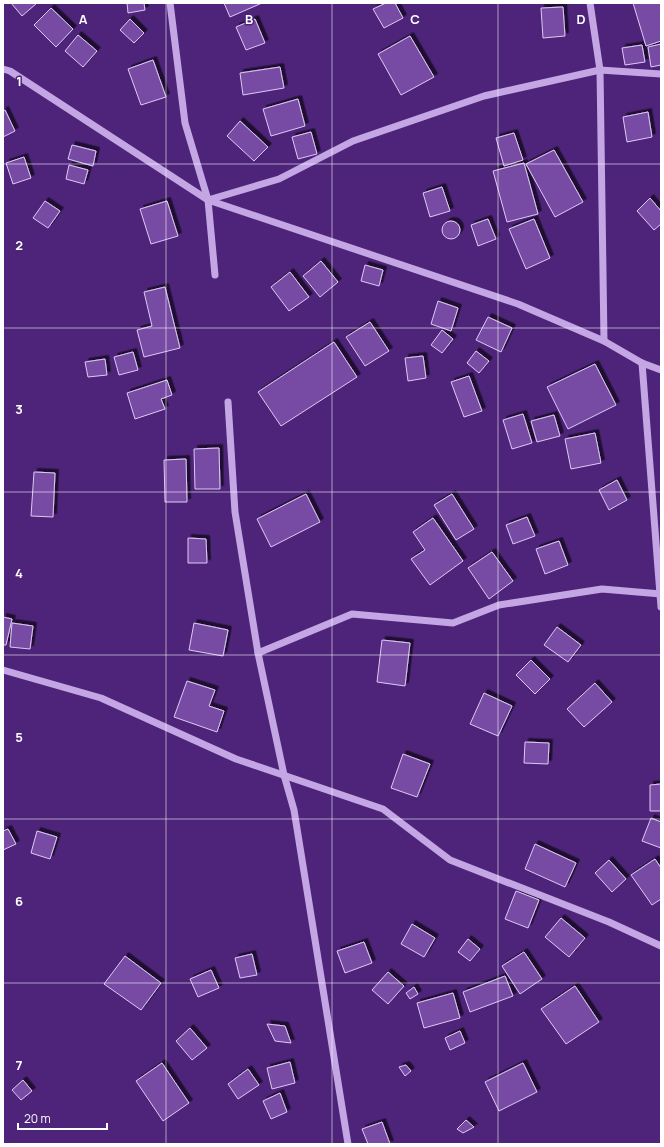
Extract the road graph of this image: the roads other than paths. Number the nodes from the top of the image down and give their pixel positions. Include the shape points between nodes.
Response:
1 (170, 3) edge
2 (590, 3) edge
3 (3, 69) edge
4 (600, 70) junction
5 (661, 74) edge
6 (208, 200) junction
7 (215, 275) dead end
8 (604, 342) junction
9 (642, 363) junction
10 (661, 370) edge
11 (228, 402) dead end
12 (660, 594) edge
13 (661, 607) edge
14 (258, 653) junction
15 (3, 670) edge
16 (284, 775) junction
17 (661, 946) edge
18 (348, 1144) edge

1 - 6 street via 185,123
2 - 4 street
3 - 6 street
4 - 5 street
4 - 6 street via 484,96 353,141 279,179
4 - 8 street
6 - 7 street
6 - 8 street via 518,304
8 - 9 street
9 - 10 street
9 - 12 street
11 - 14 street via 235,512
12 - 13 street
12 - 14 street via 602,589 499,605 453,624 352,614
14 - 16 street
15 - 16 street via 101,698 236,759
16 - 17 street via 383,809 450,860 609,922
16 - 18 street via 294,810

